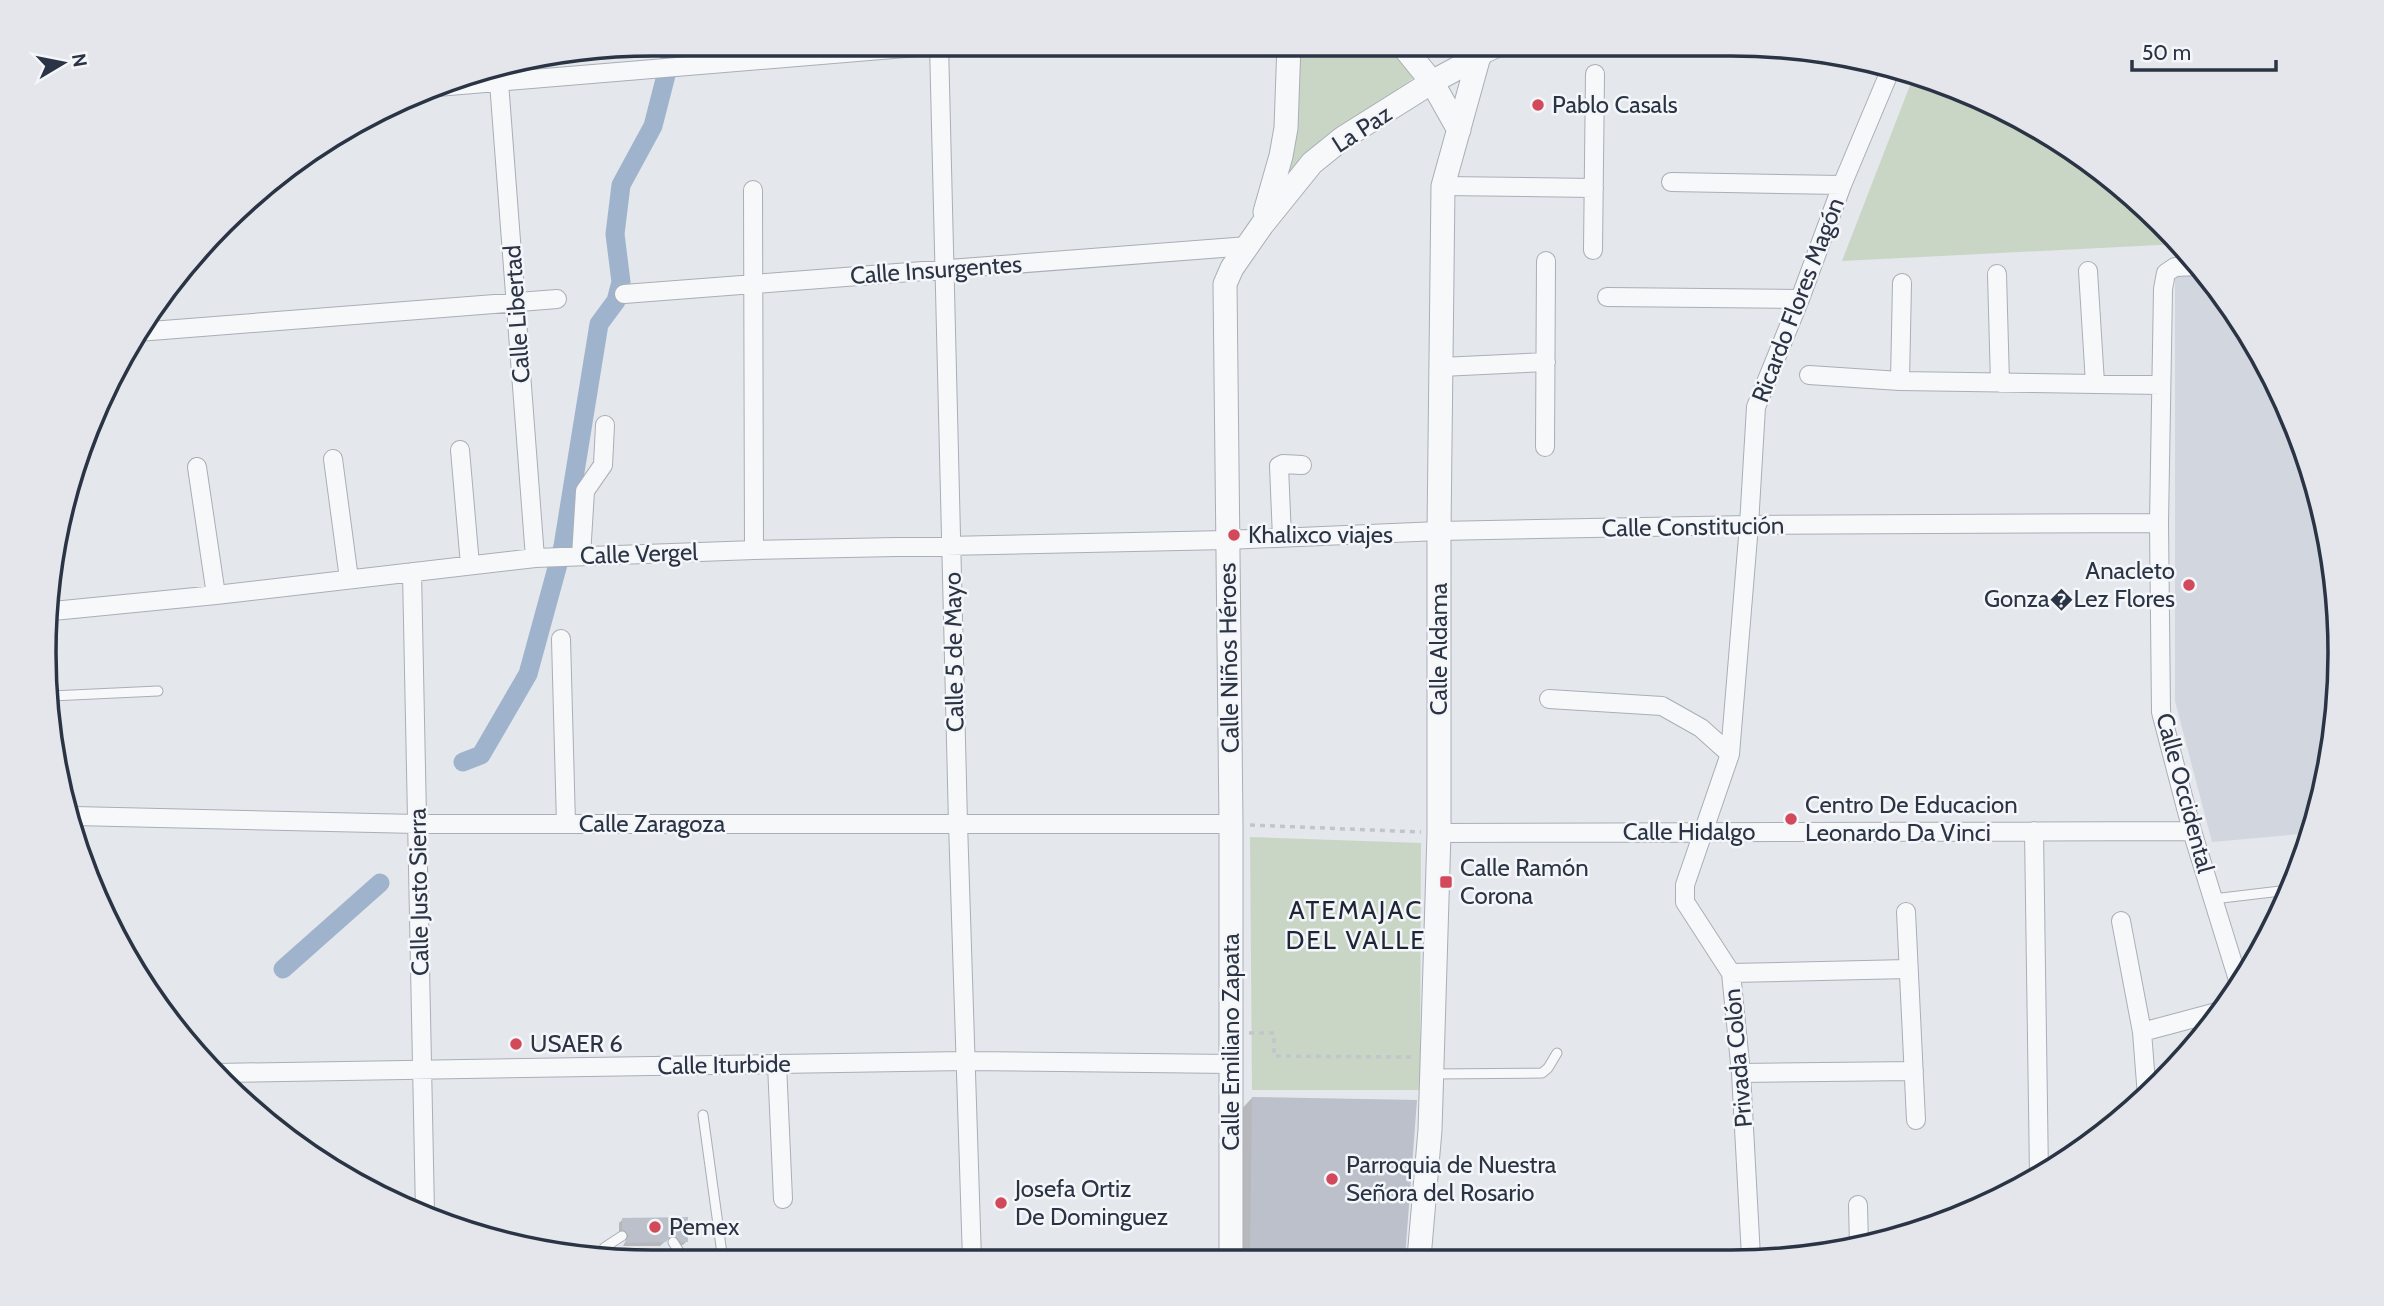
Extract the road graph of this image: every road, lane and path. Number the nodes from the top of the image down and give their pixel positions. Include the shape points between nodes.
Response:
1 (792, 56) edge
2 (944, 56) edge
3 (1289, 56) edge
4 (1411, 56) edge
5 (1472, 56) edge
6 (1479, 56) edge
7 (1595, 74) dead end
8 (499, 75) edge
9 (503, 75) edge
10 (1888, 77) edge
11 (1432, 82) junction
12 (1459, 130) junction
13 (1671, 182) dead end
14 (1842, 185) junction
15 (1443, 186) junction
16 (1594, 188) junction
17 (753, 190) dead end
18 (1262, 225) junction
19 (1248, 246) junction
20 (1593, 250) dead end
21 (1546, 261) dead end
22 (2186, 267) edge
23 (944, 269) junction
24 (2088, 271) dead end
25 (1997, 274) dead end
26 (1902, 283) dead end
27 (754, 284) junction
28 (625, 294) dead end
29 (1607, 297) dead end
30 (557, 299) dead end
31 (1800, 299) junction
32 (516, 302) junction
33 (151, 331) edge
34 (1546, 362) junction
35 (1441, 367) junction
36 (1809, 374) dead end
37 (1900, 381) junction
38 (2000, 383) junction
39 (2095, 383) junction
40 (2161, 385) junction
41 (605, 425) dead end
42 (1545, 447) dead end
43 (460, 450) dead end
44 (333, 458) dead end
45 (1302, 465) dead end
46 (197, 467) dead end
47 (2159, 523) junction
48 (1749, 525) junction
49 (1439, 531) junction
50 (1282, 538) junction
51 (1227, 540) junction
52 (952, 547) junction
53 (754, 550) junction
54 (578, 556) junction
55 (540, 558) junction
56 (470, 565) junction
57 (412, 572) junction
58 (349, 579) junction
59 (216, 595) junction
60 (57, 611) edge
61 (561, 639) dead end
62 (158, 691) dead end
63 (57, 696) edge
64 (1549, 699) dead end
65 (1730, 754) junction
66 (79, 816) edge
67 (958, 823) junction
68 (417, 824) junction
69 (566, 824) junction
70 (1231, 824) junction
71 (2034, 831) junction
72 (2192, 831) junction
73 (1701, 832) junction
74 (1439, 833) junction
75 (2278, 891) edge
76 (2213, 899) junction
77 (1906, 912) dead end
78 (2121, 921) dead end
79 (1908, 969) junction
80 (2235, 972) edge
81 (1731, 973) junction
82 (2206, 1015) edge
83 (2142, 1032) junction
84 (1248, 1033) dead end
85 (1557, 1053) dead end
86 (965, 1061) junction
87 (1231, 1063) junction
88 (777, 1064) junction
89 (422, 1070) junction
90 (1914, 1071) junction
91 (229, 1073) edge
92 (1741, 1073) junction
93 (1432, 1074) junction
94 (2146, 1082) edge
95 (704, 1115) dead end
96 (1916, 1120) dead end
97 (2039, 1164) edge
98 (783, 1199) dead end
99 (425, 1205) edge
100 (1858, 1205) dead end
101 (622, 1236) dead end
102 (1859, 1236) edge
103 (673, 1242) dead end
104 (604, 1248) edge
105 (1751, 1249) edge
106 (678, 1250) edge
107 (722, 1250) edge
108 (972, 1250) edge
109 (1231, 1250) edge
110 (1420, 1250) edge

1 - 9 street
2 - 23 street, Calle 5 de Mayo
3 - 18 street via 1286,128
4 - 11 street
5 - 11 street, La Paz
6 - 12 street, Calle Aldama
7 - 16 street
8 - 32 street, Calle Libertad
10 - 14 street, Ricardo Flores Magón
11 - 12 street
11 - 18 street, La Paz via 1312,163
12 - 15 street, Calle Aldama
13 - 14 street
14 - 31 street, Ricardo Flores Magón
15 - 16 street
15 - 35 street, Calle Aldama
16 - 20 street
17 - 27 street
18 - 19 street, La Paz
19 - 23 street, Calle Insurgentes
19 - 51 street, Calle Niños Héroes via 1225,284
21 - 34 street
22 - 40 street, Calle Occidental via 2166,273
23 - 27 street, Calle Insurgentes
23 - 52 street, Calle 5 de Mayo
24 - 39 street
25 - 38 street
26 - 37 street
27 - 28 street, Calle Insurgentes
27 - 53 street
29 - 31 street
30 - 32 street
31 - 48 street, Ricardo Flores Magón via 1756,407
32 - 33 street
32 - 55 street, Calle Libertad
34 - 35 street
34 - 42 street
35 - 49 street, Calle Aldama
36 - 37 street
37 - 38 street
38 - 39 street
39 - 40 street
40 - 47 street, Calle Occidental
41 - 54 street via 603,465 585,491
43 - 56 street
44 - 58 street
45 - 50 street via 1279,466
46 - 59 street
47 - 48 street, Calle Constitución
47 - 72 street, Calle Occidental via 2161,712
48 - 49 street, Calle Constitución
48 - 65 street, Ricardo Flores Magón
49 - 50 street, Calle Constitución
49 - 74 street, Calle Aldama
50 - 51 street, Calle Constitución
51 - 52 street, Calle Vergel
51 - 70 street, Calle Niños Héroes
52 - 53 street, Calle Vergel
52 - 67 street, Calle 5 de Mayo
53 - 54 street, Calle Vergel
54 - 55 street, Calle Vergel
55 - 56 street, Calle Vergel
56 - 57 street, Calle Vergel
57 - 58 street, Calle Vergel
57 - 68 street, Calle Justo Sierra
58 - 59 street, Calle Vergel
59 - 60 street, Calle Vergel
61 - 69 street
62 - 63 lane
64 - 65 street via 1662,706 1701,728
65 - 73 street, Ricardo Flores Magón
66 - 68 street, Calle Zaragoza
67 - 69 street, Calle Zaragoza
67 - 70 street, Calle Zaragoza
67 - 86 street, Calle 5 de Mayo
68 - 69 street, Calle Zaragoza
68 - 89 street, Calle Justo Sierra
70 - 74 path
70 - 87 street, Calle Emiliano Zapata
71 - 72 street, Calle Hidalgo
71 - 73 street, Calle Hidalgo
71 - 97 street
72 - 76 street, Calle Occidental
73 - 74 street, Calle Hidalgo
73 - 81 street, Privada Colón via 1685,885 1685,902
74 - 93 street, Calle Aldama
75 - 76 lane
76 - 80 street, Calle Occidental
77 - 79 street
78 - 83 street
79 - 81 street
79 - 90 street
81 - 92 street, Privada Colón
82 - 83 street
83 - 94 street
84 - 93 path via 1274,1033 1274,1056 1415,1057 1415,1073
85 - 93 lane via 1542,1073
86 - 87 street, Calle Iturbide
86 - 88 street, Calle Iturbide
86 - 108 street, Calle 5 de Mayo
87 - 109 street, Calle Emiliano Zapata
88 - 89 street, Calle Iturbide
88 - 98 street
89 - 91 street, Calle Iturbide
89 - 99 street, Calle Justo Sierra
90 - 92 street
90 - 96 street
92 - 105 street, Privada Colón
93 - 110 street, Calle Aldama
95 - 107 lane
100 - 102 street
101 - 104 lane
103 - 106 lane

